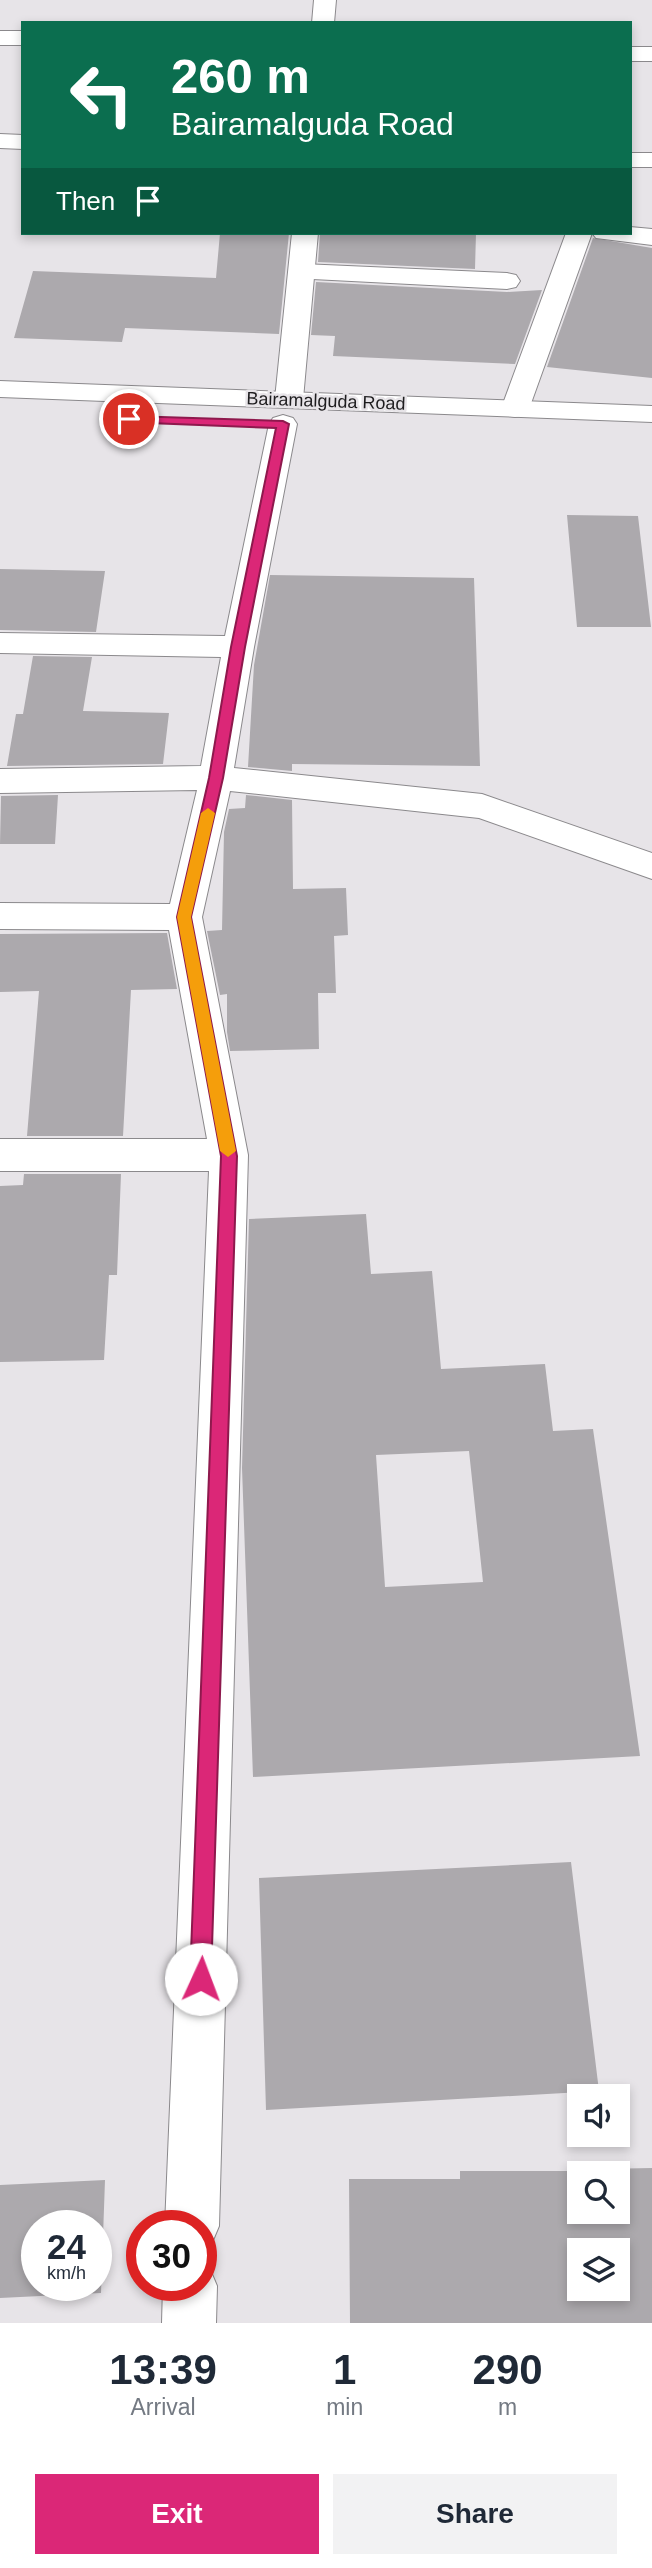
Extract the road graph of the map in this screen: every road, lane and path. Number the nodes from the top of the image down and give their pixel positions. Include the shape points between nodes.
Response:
1 (325, 0) edge
2 (323, 21) edge
3 (0, 38) edge
4 (21, 38) edge
5 (632, 54) edge
6 (652, 54) edge
7 (0, 141) edge
8 (21, 142) edge
9 (632, 160) edge
10 (652, 160) edge
11 (305, 235) edge
12 (578, 235) edge
13 (628, 235) edge
14 (652, 237) edge
15 (302, 272) junction
16 (506, 281) dead end
17 (0, 388) edge
18 (515, 409) junction
19 (286, 412) junction
20 (652, 414) edge
21 (0, 415) edge
22 (652, 440) edge
23 (0, 643) edge
24 (238, 647) junction
25 (216, 778) junction
26 (0, 782) edge
27 (652, 866) edge
28 (0, 916) edge
29 (184, 917) junction
30 (0, 1155) edge
31 (229, 1156) junction
32 (193, 2210) edge
33 (190, 2301) edge
34 (181, 2323) edge
35 (189, 2323) edge

1 - 2 street
3 - 4 street
5 - 6 street
7 - 8 street
9 - 10 street
11 - 15 street
12 - 18 street
13 - 14 street
15 - 16 street
15 - 19 street
17 - 19 street, Bairamalguda Road
18 - 19 street, Bairamalguda Road
18 - 20 street, Bairamalguda Road
19 - 21 street, Bairamalguda Road
19 - 22 street, Bairamalguda Road
19 - 24 street
23 - 24 street
24 - 25 street
25 - 26 street
25 - 27 street via 482,806
25 - 29 street
28 - 29 street
29 - 31 street
30 - 31 street
31 - 32 street
33 - 35 street
34 - 35 street

